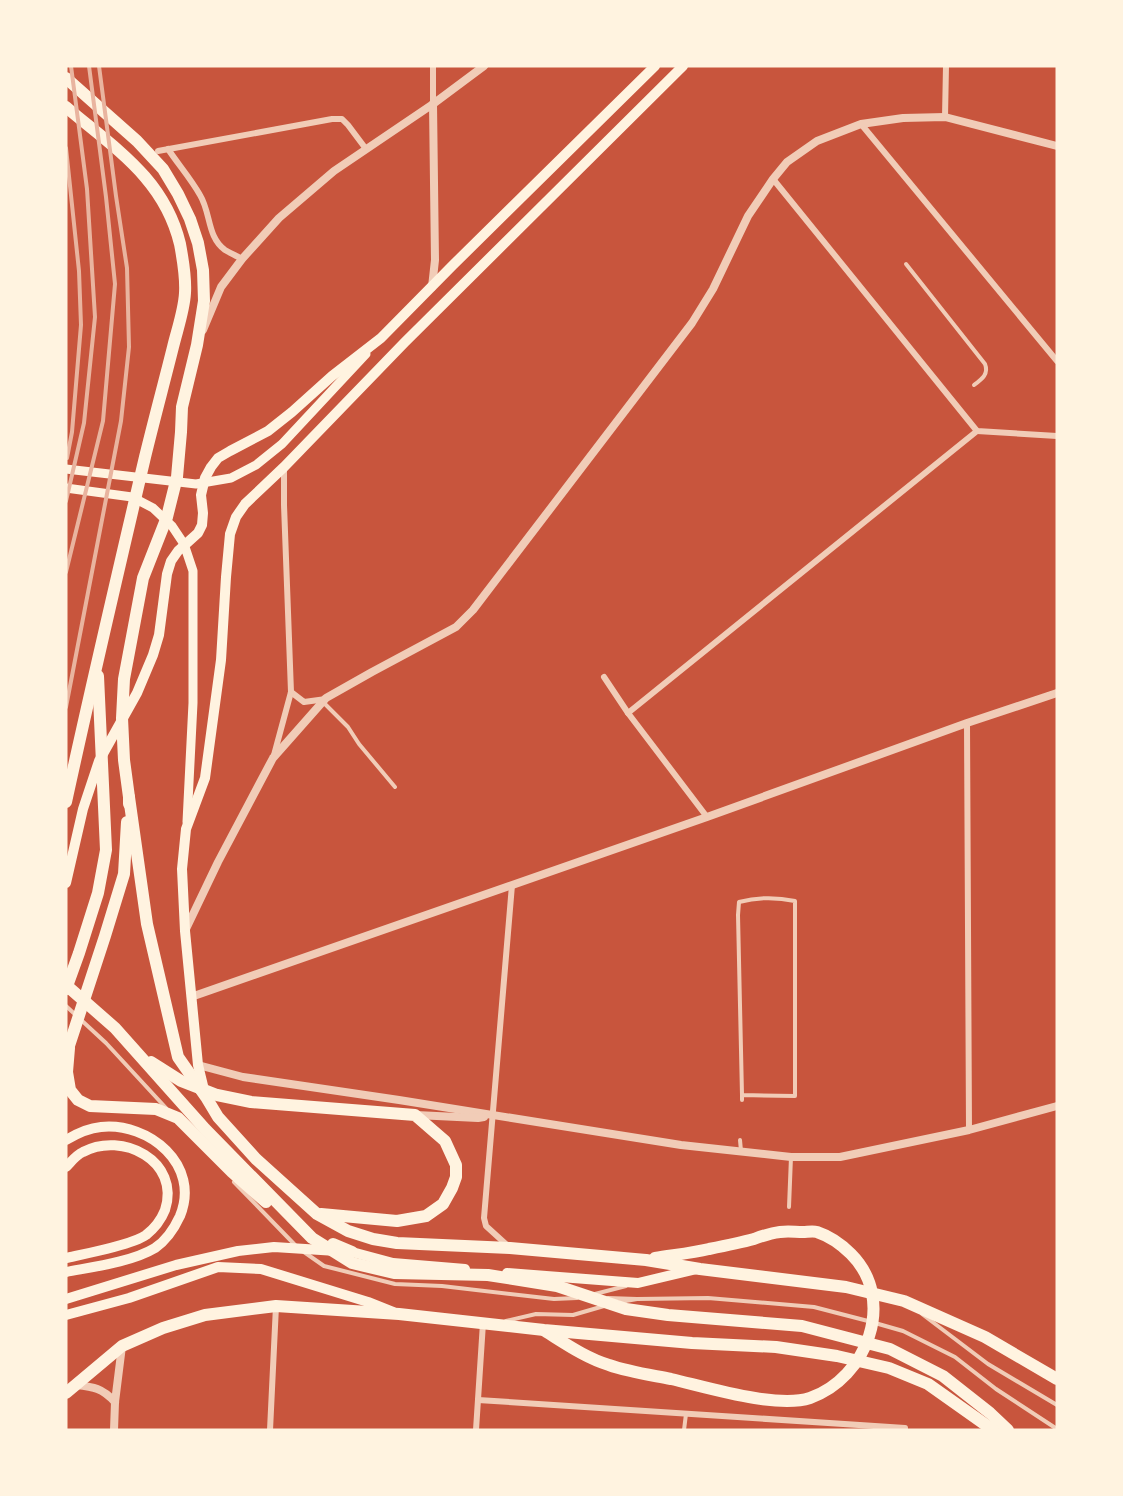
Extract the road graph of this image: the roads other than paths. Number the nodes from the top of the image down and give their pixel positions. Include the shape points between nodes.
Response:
1 (433, 66) edge
2 (484, 66) edge
3 (655, 66) edge
4 (684, 66) edge
5 (946, 66) edge
6 (66, 78) edge
7 (434, 104) junction
8 (66, 107) edge
9 (945, 117) junction
10 (861, 124) junction
11 (1057, 146) edge
12 (168, 149) junction
13 (366, 150) junction
14 (158, 151) dead end
15 (773, 179) junction
16 (242, 259) junction
17 (906, 264) dead end
18 (432, 287) junction
19 (381, 338) junction
20 (197, 345) junction
21 (1057, 361) edge
22 (974, 385) dead end
23 (977, 431) junction
24 (1057, 436) edge
25 (284, 467) junction
26 (66, 469) edge
27 (66, 488) edge
28 (98, 657) junction
29 (604, 677) dead end
30 (291, 692) junction
31 (1057, 693) edge
32 (325, 700) junction
33 (628, 713) junction
34 (967, 723) junction
35 (273, 758) junction
36 (395, 787) dead end
37 (129, 797) junction
38 (66, 802) edge
39 (707, 818) junction
40 (186, 829) junction
41 (66, 883) edge
42 (512, 885) junction
43 (185, 931) junction
44 (66, 987) edge
45 (191, 997) junction
46 (66, 1006) edge
47 (68, 1051) edge
48 (141, 1056) junction
49 (198, 1065) junction
50 (206, 1097) junction
51 (742, 1098) joint
52 (1057, 1106) edge
53 (493, 1115) junction
54 (415, 1116) junction
55 (969, 1130) junction
56 (66, 1140) edge
57 (741, 1140) dead end
58 (741, 1152) junction
59 (791, 1157) junction
60 (66, 1167) edge
61 (789, 1207) dead end
62 (317, 1214) junction
63 (510, 1248) junction
64 (352, 1252) junction
65 (66, 1258) edge
66 (646, 1260) junction
67 (700, 1269) junction
68 (66, 1272) edge
69 (638, 1284) junction
70 (579, 1298) junction
71 (66, 1299) edge
72 (637, 1299) junction
73 (904, 1301) junction
74 (276, 1306) junction
75 (399, 1314) junction
76 (66, 1315) edge
77 (488, 1323) junction
78 (544, 1330) junction
79 (122, 1346) junction
80 (1057, 1379) edge
81 (71, 1389) edge
82 (478, 1401) junction
83 (115, 1402) junction
84 (1057, 1405) edge
85 (686, 1414) junction
86 (981, 1425) edge
87 (905, 1428) dead end
88 (1057, 1429) edge
89 (114, 1430) edge
90 (270, 1430) edge
91 (476, 1430) edge
92 (684, 1430) edge
93 (993, 1430) edge
94 (1008, 1430) edge

1 - 7 street
2 - 7 street
3 - 18 main road
4 - 25 main road
5 - 9 street
6 - 20 highway via 137,141 163,169 178,194 198,243 203,270 204,301
7 - 13 street
7 - 18 street
8 - 28 highway via 122,153 157,192 179,242 184,274 181,316
9 - 10 street
9 - 11 street
10 - 15 street via 817,141 787,162
10 - 21 street
12 - 13 street via 342,119
12 - 14 street
12 - 16 street via 201,196 217,242
13 - 16 street via 334,171 279,218
15 - 23 street
15 - 32 street via 748,216 692,323 473,610 456,627
16 - 20 street via 221,287
17 - 22 lane via 985,364 985,376
18 - 19 main road
19 - 26 main road via 282,444 256,465 231,478 196,484
19 - 41 main road via 268,431 218,458 210,467 201,495 202,525 171,561 153,656 99,761
20 - 37 highway via 182,407 177,477 167,517 143,578 123,679 124,760
23 - 24 street
23 - 33 street
25 - 30 street
25 - 40 main road via 245,504 230,534 221,660 205,777
27 - 40 main road via 132,497 153,508 172,525 184,544 193,571 193,703
28 - 38 highway
28 - 44 highway via 105,850 98,893
29 - 33 street
30 - 32 street via 304,702
30 - 35 street
31 - 34 street
32 - 35 street
32 - 36 lane
33 - 39 street
34 - 39 street
34 - 55 street
35 - 43 street
37 - 47 highway via 124,874
37 - 50 highway via 147,924 178,1057
39 - 42 street
40 - 43 main road via 182,868
42 - 45 street
42 - 53 street
43 - 45 main road
44 - 48 highway via 115,1028
45 - 49 main road
46 - 70 lane via 106,1043 270,1220 297,1247 324,1266 394,1284
47 - 64 highway via 70,1090 78,1100 90,1106 156,1109 178,1118 288,1221
48 - 54 highway via 180,1081 218,1095 250,1102
48 - 94 highway via 205,1129 312,1238 352,1263 394,1273 488,1275 548,1284 626,1309 668,1315 802,1326 890,1349 943,1376
49 - 50 main road
49 - 53 street via 243,1077
50 - 62 highway via 218,1117 256,1159
51 - 51 lane via 739,902 754,898 795,901 795,1096
52 - 55 street
53 - 54 street
53 - 58 street
53 - 63 street via 484,1218 486,1226
54 - 62 highway via 445,1141 456,1165 456,1177 443,1204 426,1216 397,1221
55 - 59 street via 840,1157
56 - 68 main road via 100,1127 146,1135 178,1165 185,1193 175,1227 156,1247 142,1255
57 - 58 lane
58 - 59 street
59 - 61 lane
60 - 65 main road via 81,1152 95,1147 125,1146 142,1152 156,1164 168,1189 162,1218 144,1236
62 - 63 highway via 373,1239
63 - 66 highway
64 - 69 main road via 393,1263
64 - 71 main road via 274,1247 238,1251 176,1265
66 - 67 highway
66 - 78 highway via 709,1250 779,1232 816,1232 844,1247 868,1278 873,1292 872,1329 852,1368 824,1391 800,1401 738,1395 609,1365
67 - 69 main road
67 - 73 highway via 846,1287
69 - 70 lane
70 - 72 lane
72 - 77 lane via 573,1315 536,1314
72 - 88 lane via 708,1298 814,1307 903,1331 955,1357
73 - 80 highway via 985,1337
73 - 84 lane via 988,1364
74 - 75 highway
74 - 79 highway via 206,1315
74 - 90 street
75 - 76 main road via 261,1269 218,1267
75 - 77 highway
77 - 78 highway
77 - 82 street
78 - 86 highway via 776,1347 837,1356 888,1368 928,1384
79 - 81 highway
79 - 83 street
81 - 83 street via 98,1388
82 - 85 street
82 - 91 street
83 - 89 street
85 - 87 street
85 - 92 lane
86 - 93 highway

